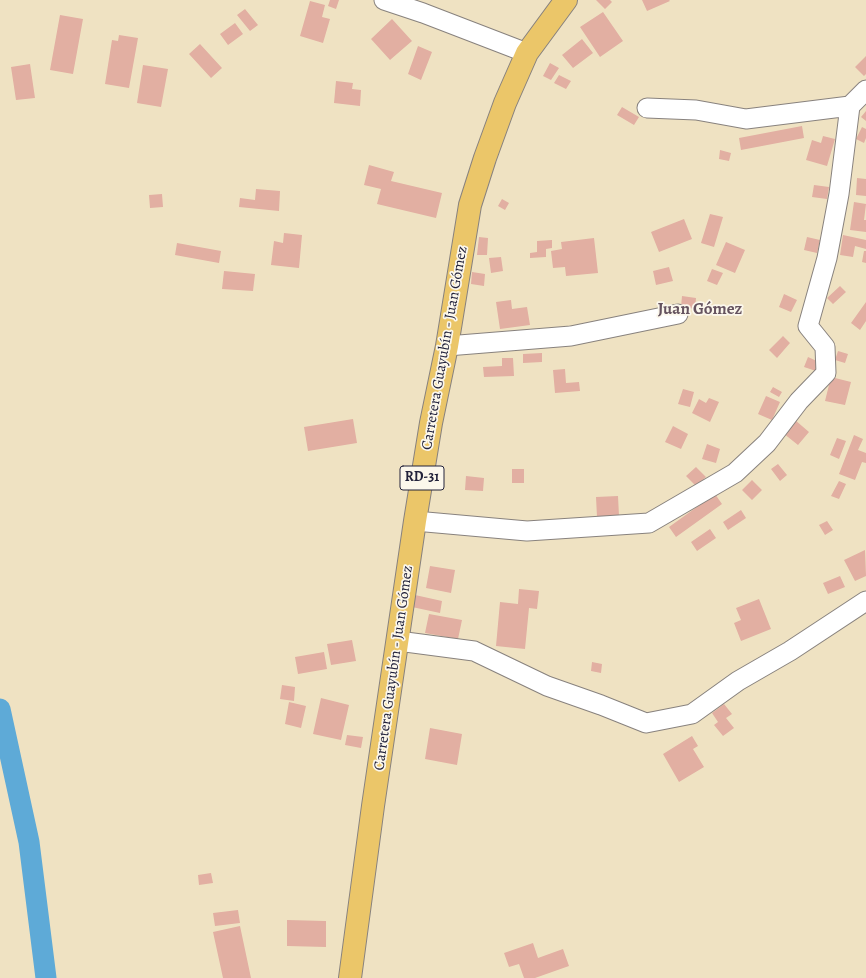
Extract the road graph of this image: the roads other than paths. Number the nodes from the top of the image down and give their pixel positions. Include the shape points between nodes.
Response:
1 (384, 0) edge
2 (566, 0) edge
3 (527, 53) junction
4 (866, 90) edge
5 (850, 106) junction
6 (647, 108) dead end
7 (678, 314) dead end
8 (447, 346) junction
9 (415, 521) junction
10 (866, 601) edge
11 (398, 641) junction
12 (350, 978) edge

1 - 3 street
2 - 3 main road, Carretera Guayubín - Juan Gómez / RD-31
3 - 8 main road, Carretera Guayubín - Juan Gómez / RD-31 via 505,103 470,205
4 - 5 street
5 - 6 street via 746,119 696,110
5 - 9 street via 839,194 827,258 808,326 825,347 826,373 799,401 767,443 735,473 649,523 527,531
7 - 8 street via 571,336
8 - 9 main road, Carretera Guayubín - Juan Gómez / RD-31
9 - 11 main road, Carretera Guayubín - Juan Gómez / RD-31
10 - 11 street via 738,681 692,714 646,723 547,686 474,651
11 - 12 main road, Carretera Guayubín - Juan Gómez / RD-31

